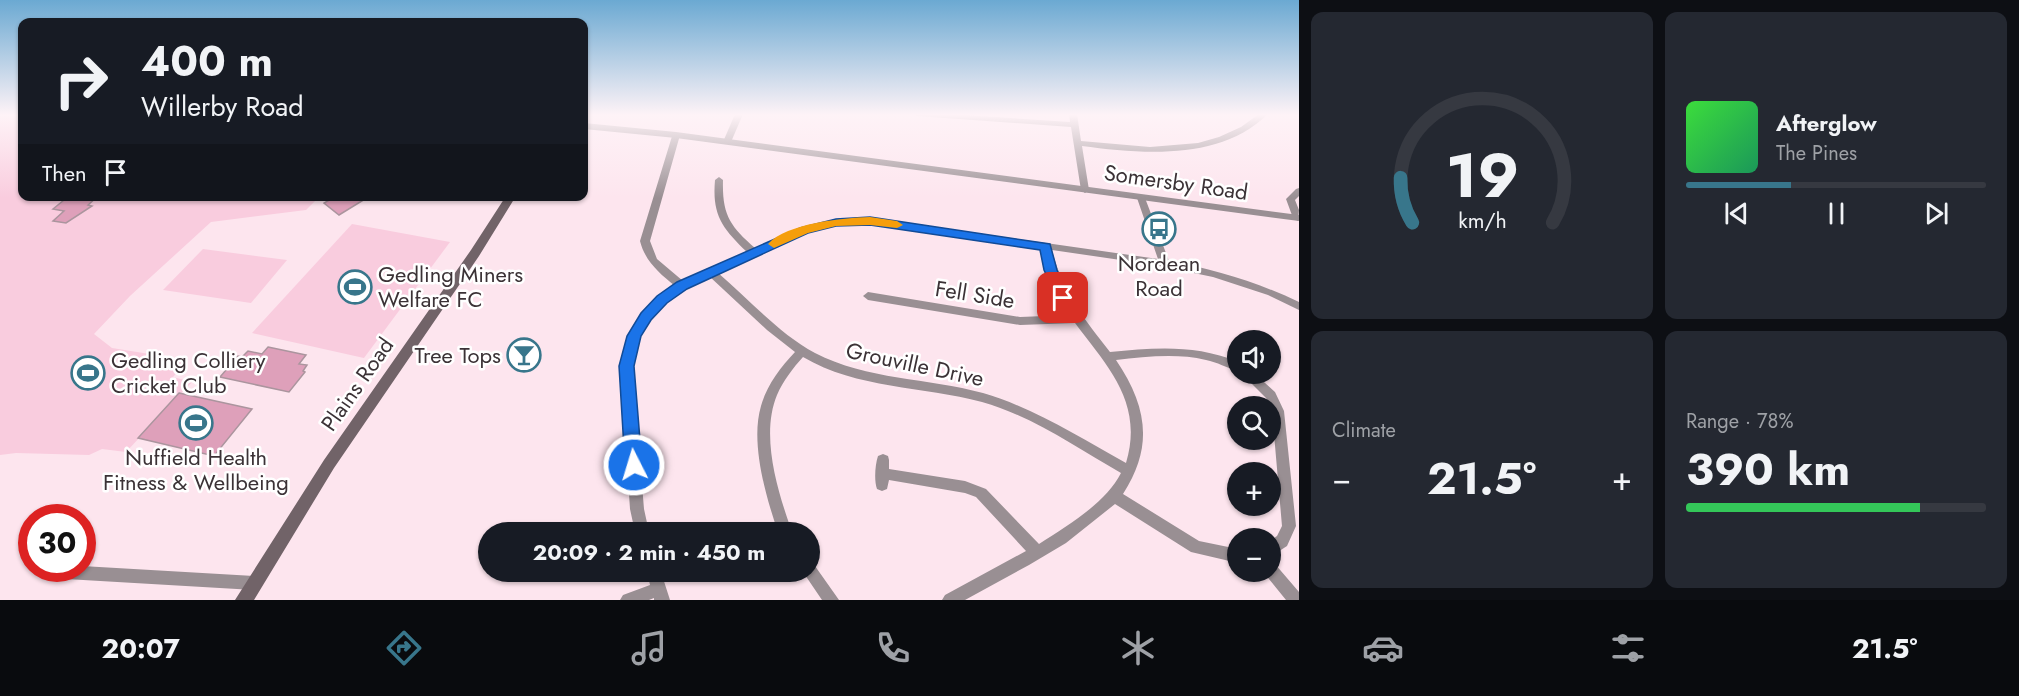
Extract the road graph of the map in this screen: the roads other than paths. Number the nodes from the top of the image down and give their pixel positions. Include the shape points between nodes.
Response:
1 (674, 142) edge
2 (728, 142) edge
3 (1203, 142) edge
4 (1078, 143) joint
5 (719, 180) dead end
6 (1085, 190) junction
7 (1299, 191) edge
8 (1141, 198) junction
9 (508, 201) edge
10 (1299, 218) edge
11 (1046, 247) junction
12 (754, 253) junction
13 (1164, 264) junction
14 (710, 271) junction
15 (682, 286) junction
16 (868, 296) dead end
17 (1299, 306) edge
18 (1076, 319) junction
19 (802, 351) junction
20 (1106, 357) junction
21 (1227, 362) edge
22 (1259, 384) edge
23 (1129, 471) junction
24 (882, 473) dead end
25 (1114, 496) junction
26 (640, 522) edge
27 (782, 522) edge
28 (1281, 542) edge
29 (1037, 552) junction
30 (1227, 554) edge
31 (96, 574) edge
32 (818, 582) edge
33 (1281, 582) edge
34 (254, 583) junction
35 (661, 595) edge
36 (244, 600) edge
37 (628, 600) edge
38 (831, 600) edge
39 (950, 600) edge
40 (1296, 600) edge

1 - 15 street via 645,241 654,262
2 - 6 street, Somersby Road
3 - 4 street via 1181,148 1133,150
4 - 6 street
5 - 12 street via 717,201 721,217 727,228
6 - 8 street, Somersby Road
7 - 10 street via 1290,199
8 - 10 street, Somersby Road
8 - 13 street
9 - 34 main road, Plains Road via 328,464
11 - 12 street via 858,221 814,227
11 - 13 street
11 - 18 street via 1058,290
12 - 14 street
13 - 17 street via 1236,279
14 - 15 street
14 - 19 street, Grouville Drive
15 - 26 street via 646,316 628,355
16 - 18 street, Fell Side via 1020,321
18 - 20 street
19 - 23 street, Grouville Drive via 852,372 997,402
19 - 27 street via 768,396 762,424 763,447
20 - 21 street via 1189,351
20 - 23 street via 1124,383 1136,413 1138,442
22 - 28 street via 1271,395 1280,419 1289,526
23 - 25 street
24 - 29 street via 981,493
25 - 29 street via 1082,524
25 - 30 street via 1196,547
29 - 39 street
31 - 34 street
32 - 38 street
33 - 40 street
34 - 36 main road, Plains Road
35 - 37 street

